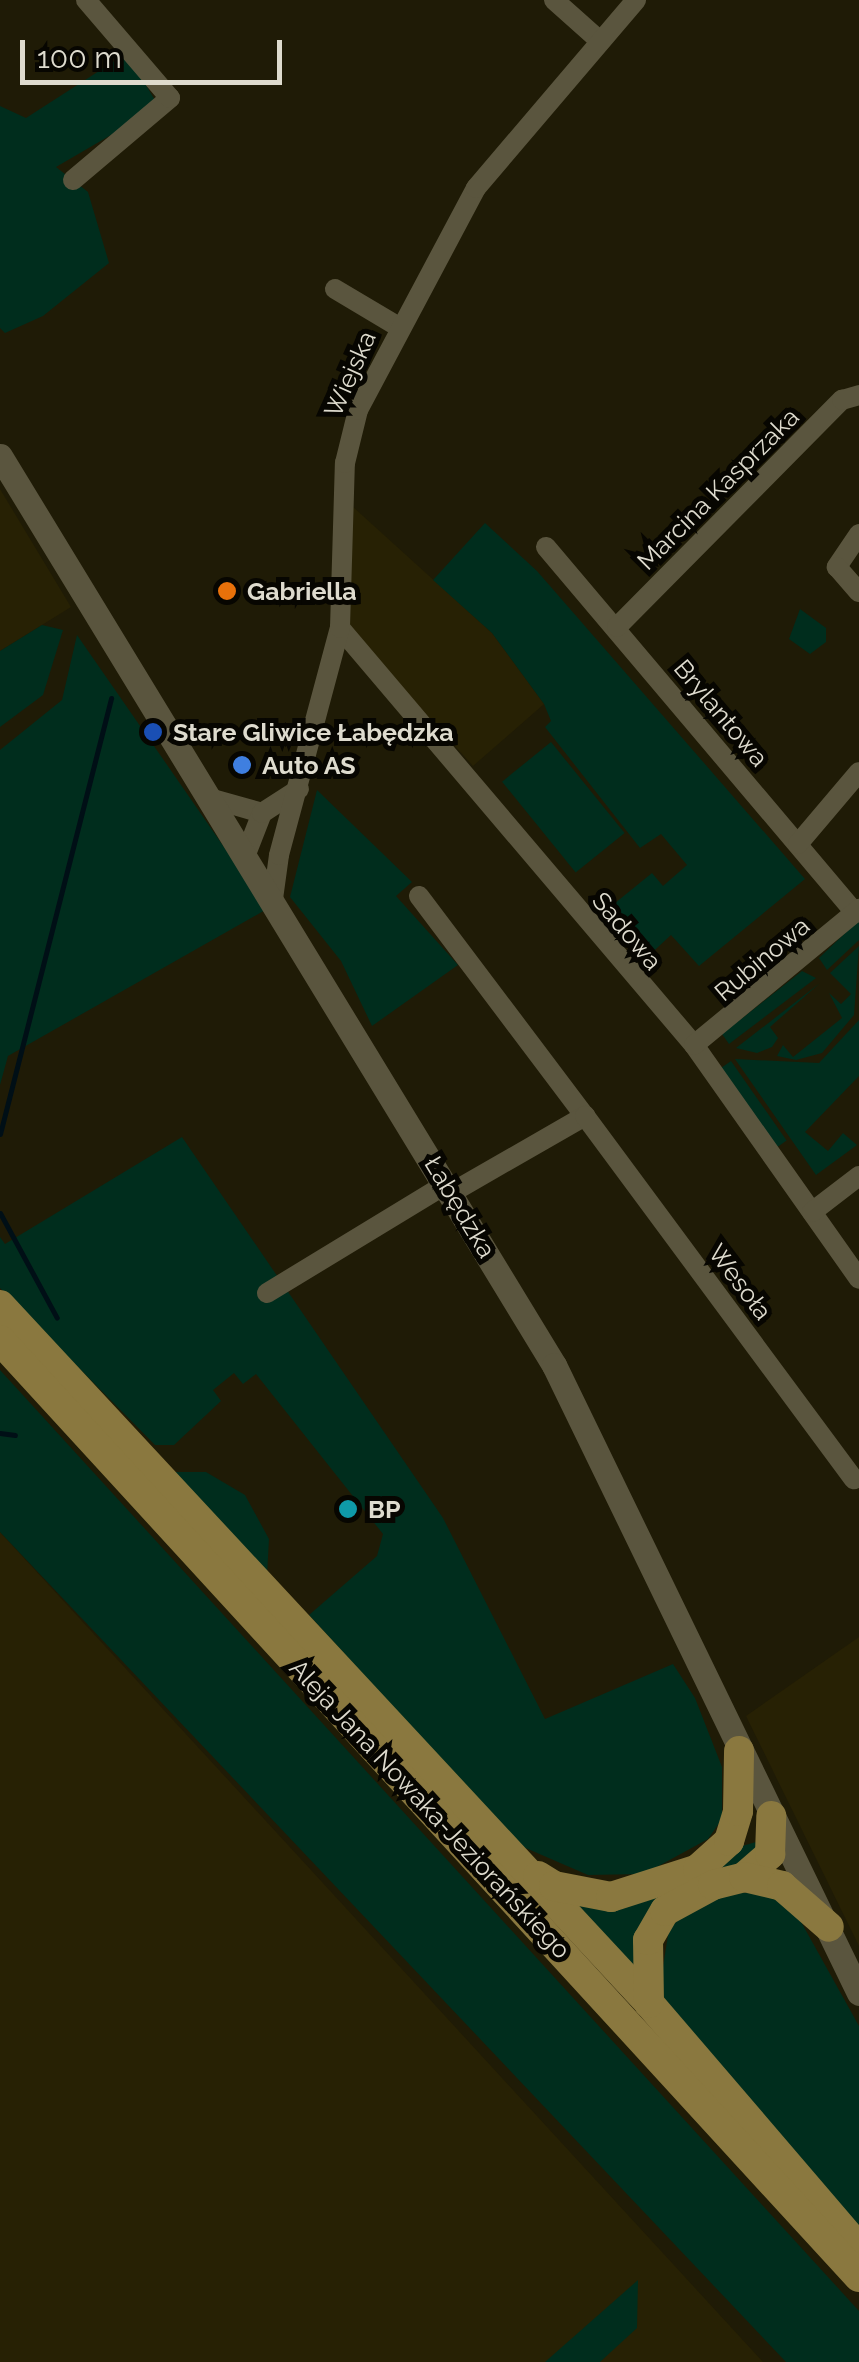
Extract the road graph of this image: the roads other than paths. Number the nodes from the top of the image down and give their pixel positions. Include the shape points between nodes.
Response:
1 (86, 0) edge
2 (554, 0) edge
3 (636, 0) edge
4 (600, 41) junction
5 (73, 180) dead end
6 (335, 290) dead end
7 (399, 327) junction
8 (859, 395) edge
9 (0, 456) edge
10 (859, 534) edge
11 (546, 547) dead end
12 (859, 592) edge
13 (340, 628) junction
14 (617, 628) junction
15 (859, 772) edge
16 (299, 789) junction
17 (213, 800) junction
18 (262, 814) junction
19 (798, 844) junction
20 (279, 855) junction
21 (248, 857) junction
22 (419, 896) dead end
23 (274, 899) junction
24 (857, 911) edge
25 (694, 1045) junction
26 (584, 1116) junction
27 (859, 1176) edge
28 (448, 1189) junction
29 (812, 1212) junction
30 (859, 1279) edge
31 (267, 1293) dead end
32 (0, 1305) edge
33 (0, 1340) edge
34 (854, 1479) dead end
35 (739, 1751) junction
36 (778, 1835) junction
37 (728, 1842) junction
38 (524, 1867) junction
39 (744, 1877) junction
40 (829, 1926) junction
41 (859, 1993) edge
42 (649, 2003) junction
43 (859, 2248) edge
44 (859, 2277) edge

1 - 5 street via 170,98
2 - 4 street
3 - 4 street, Wiejska
4 - 7 street, Wiejska via 476,188
6 - 7 street
7 - 13 street, Wiejska via 347,444
8 - 14 street, Marcina Kasprzaka via 842,400
9 - 17 street, Łabędzka
10 - 12 street via 838,566
11 - 14 street, Brylantowa
13 - 16 street, Wiejska
13 - 25 street, Sadowa
14 - 19 street, Brylantowa
15 - 19 street
16 - 18 street
16 - 20 street, Wiejska
17 - 18 street
17 - 21 street, Łabędzka
18 - 21 street
19 - 24 street, Brylantowa
20 - 21 street
20 - 23 street, Wiejska
21 - 23 street, Łabędzka
22 - 26 street, Wesoła
23 - 28 street, Łabędzka
24 - 25 street, Rubinowa
25 - 29 street, Sadowa
26 - 28 street
26 - 34 street, Wesoła
27 - 29 street
28 - 31 street
28 - 35 street, Łabędzka via 571,1396
29 - 30 street, Sadowa
32 - 38 main road
33 - 44 main road, Aleja Jana Nowaka-Jeziorańskiego
35 - 36 street, Łabędzka
35 - 37 main road via 738,1811
36 - 37 main road
36 - 39 main road via 762,1865
36 - 40 street, Łabędzka
37 - 38 main road via 676,1881 611,1897 554,1886
38 - 42 main road
39 - 40 main road via 782,1886
39 - 42 main road via 666,1911 648,1940
40 - 41 street, Łabędzka
42 - 43 main road

